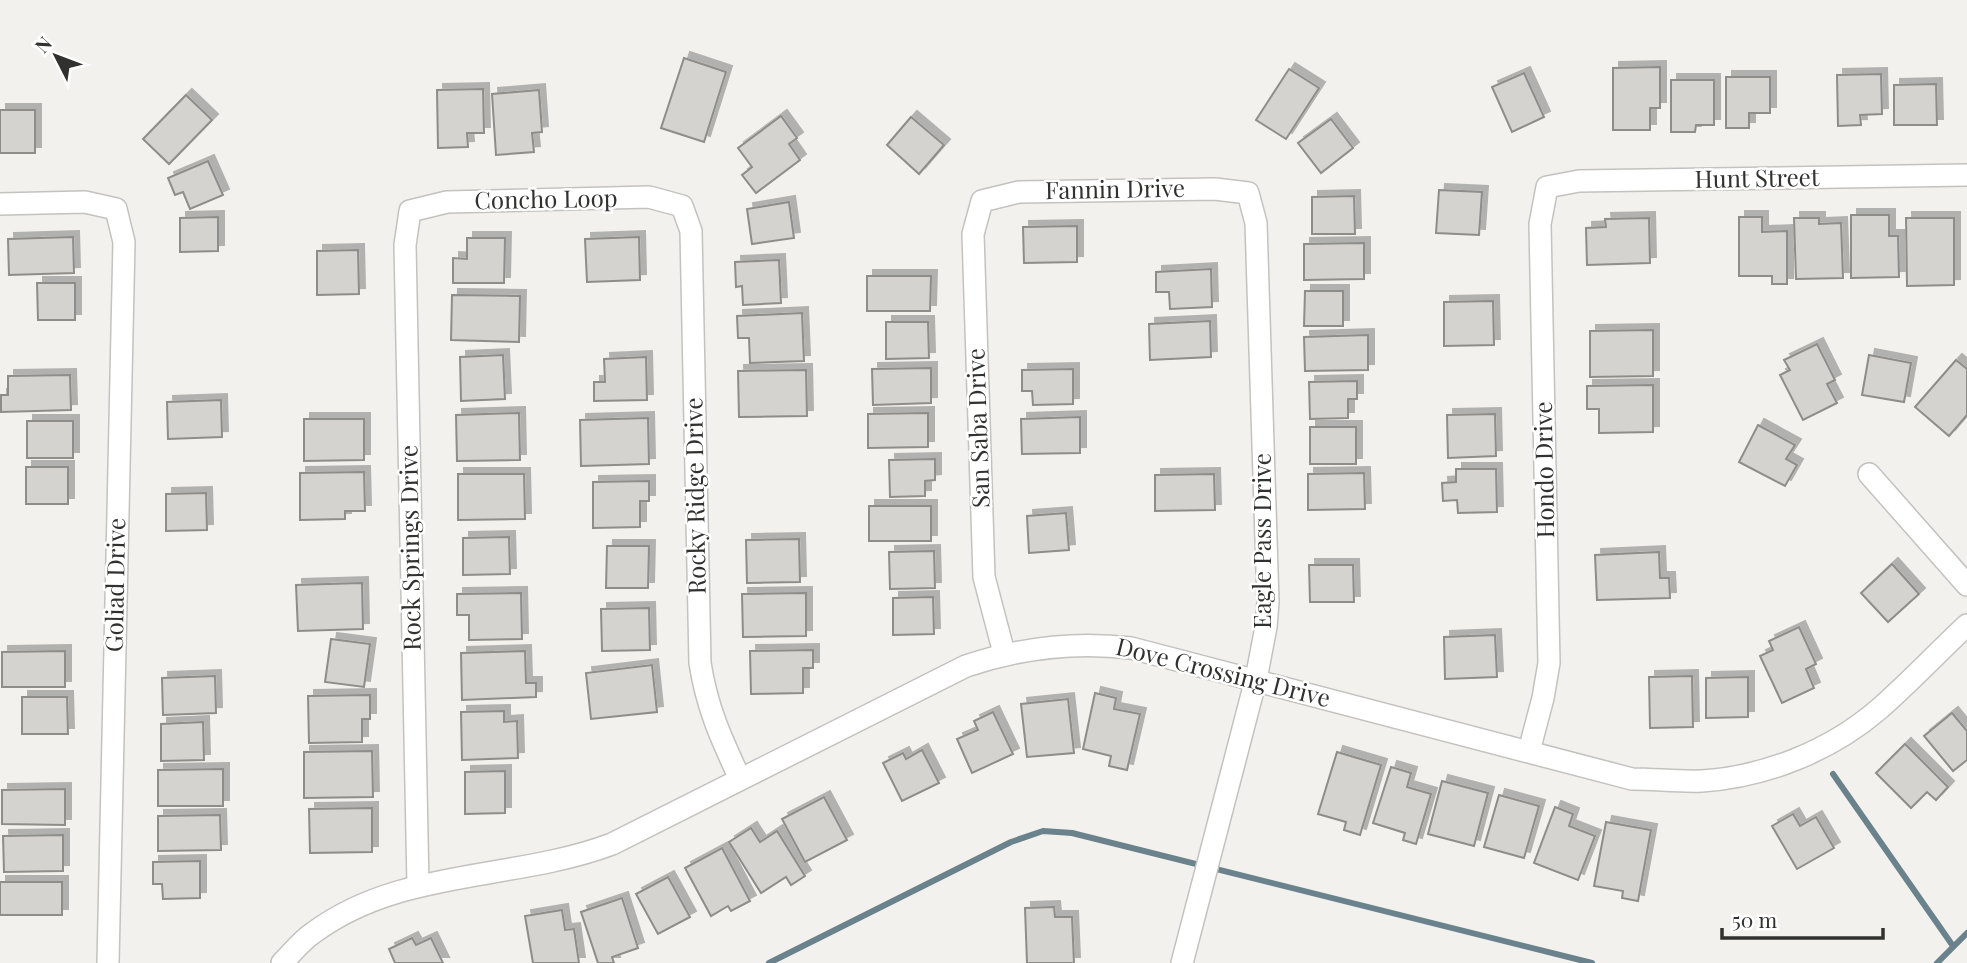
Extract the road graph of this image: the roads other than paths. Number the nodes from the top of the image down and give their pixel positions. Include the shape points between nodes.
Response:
1 (1967, 175) edge
2 (1547, 187) joint
3 (1248, 194) joint
4 (982, 201) joint
5 (0, 204) edge
6 (682, 206) joint
7 (410, 211) joint
8 (1869, 474) dead end
9 (1967, 585) edge
10 (1967, 625) edge
11 (1004, 653) junction
12 (1256, 679) junction
13 (1529, 751) junction
14 (740, 779) junction
15 (418, 885) junction
16 (108, 963) edge
17 (282, 963) edge
18 (1182, 963) edge

1 - 2 street, Hunt Street via 1579,181
2 - 13 street, Hondo Drive via 1540,224 1549,663
3 - 4 street, Fannin Drive via 1215,189 1019,192
3 - 12 street, Eagle Pass Drive via 1256,223 1268,601
4 - 11 street, San Saba Drive via 973,234 984,577
5 - 16 street, Goliad Drive via 86,202 116,209 124,242
6 - 7 street, Concho Loop via 635,198 447,202
6 - 14 street, Rocky Ridge Drive via 691,231 700,663 712,719
7 - 15 street, Rock Springs Drive via 405,245
8 - 9 street
10 - 13 street, Dove Crossing Drive via 1876,711 1830,743 1747,775 1701,781 1632,779
11 - 12 street, Dove Crossing Drive via 1101,644
11 - 14 street, Dove Crossing Drive via 966,666
12 - 13 street, Dove Crossing Drive
12 - 18 street, Eagle Pass Drive
14 - 15 street, Dove Crossing Drive via 589,853
15 - 17 street, Dove Crossing Drive via 339,917 312,934

